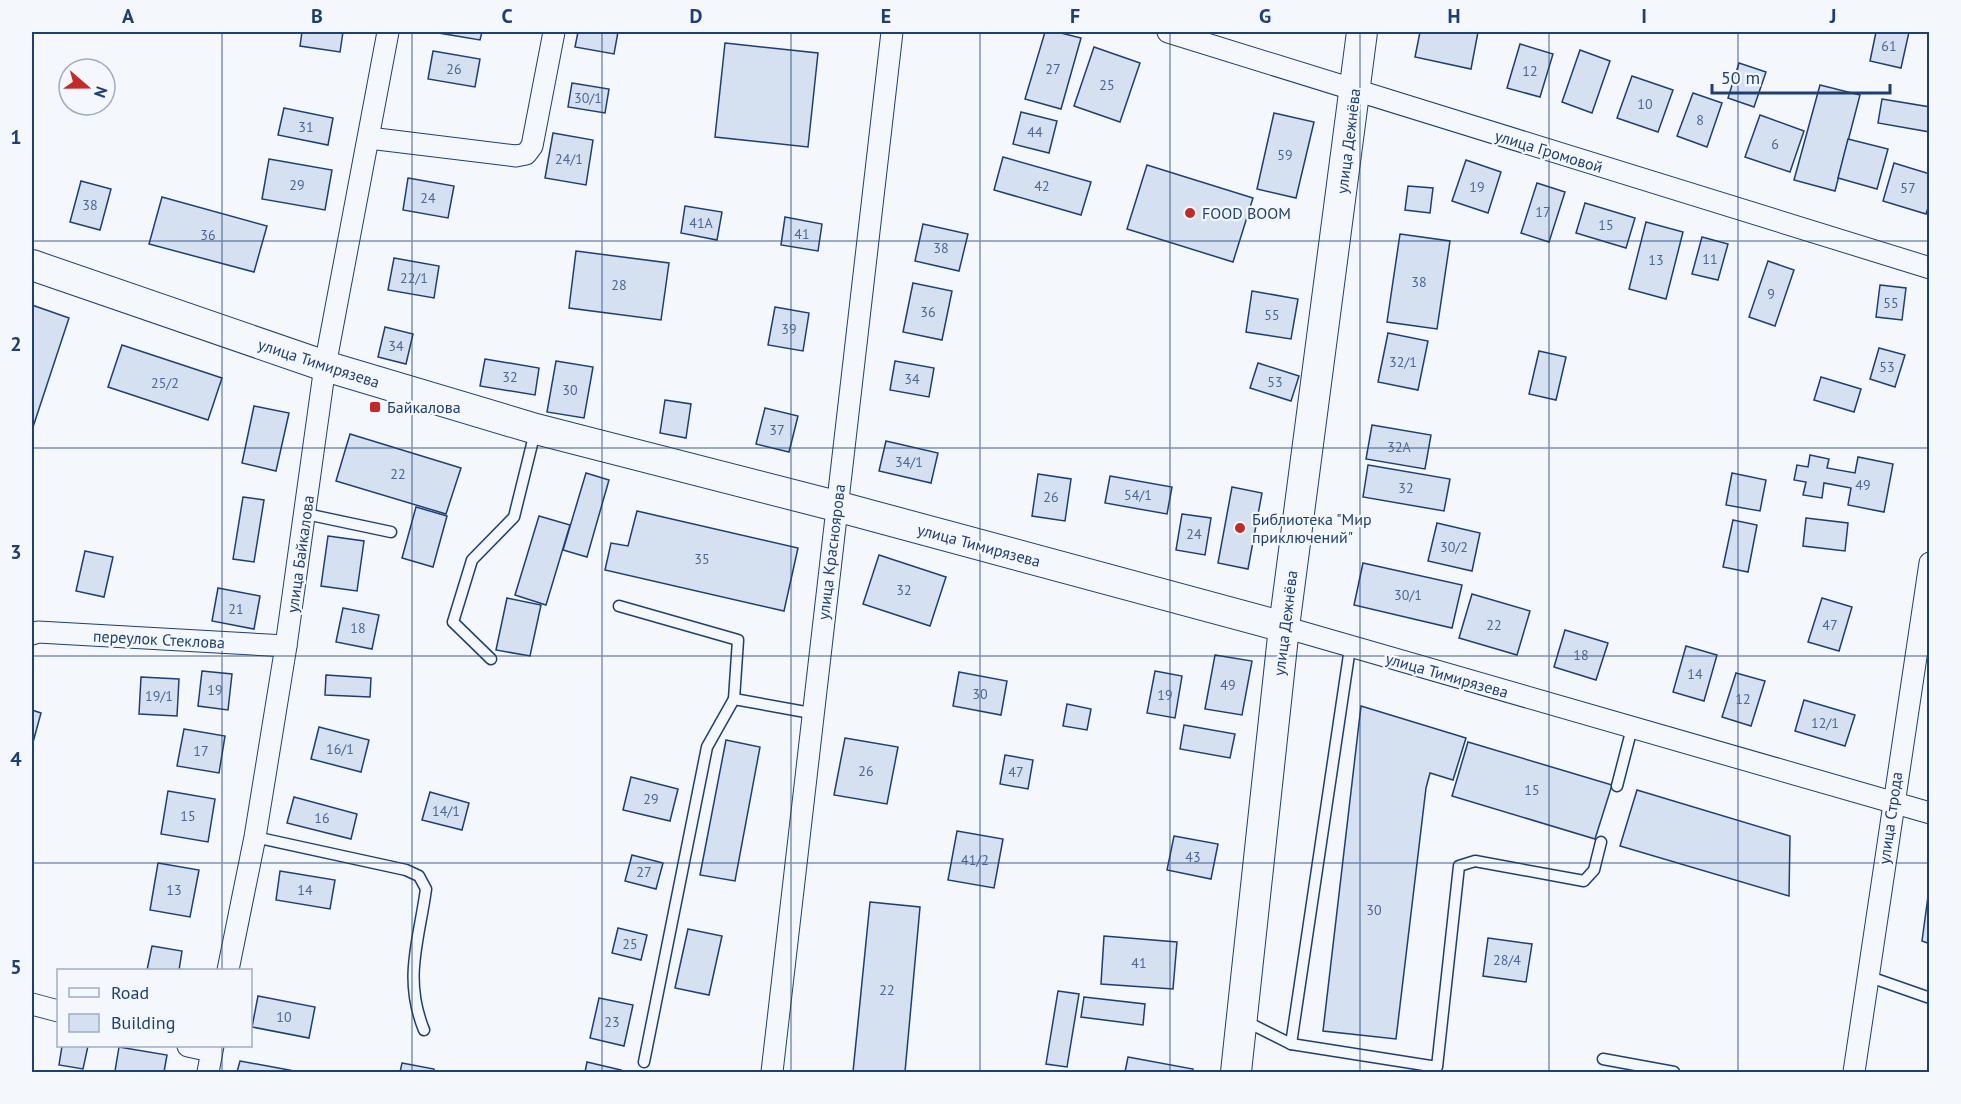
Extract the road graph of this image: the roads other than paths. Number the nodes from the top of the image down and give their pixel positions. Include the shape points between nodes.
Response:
1 (388, 32) edge
2 (554, 32) edge
3 (892, 32) edge
4 (1168, 32) edge
5 (1362, 32) edge
6 (1355, 91) junction
7 (369, 138) junction
8 (32, 265) edge
9 (1929, 268) edge
10 (325, 366) junction
11 (536, 429) junction
12 (836, 506) junction
13 (306, 514) junction
14 (392, 532) dead end
15 (1929, 563) edge
16 (619, 606) dead end
17 (1284, 627) junction
18 (32, 634) edge
19 (286, 646) junction
20 (1350, 648) junction
21 (491, 659) dead end
22 (734, 699) junction
23 (811, 714) junction
24 (1632, 728) junction
25 (1617, 786) dead end
26 (1892, 803) junction
27 (1929, 813) edge
28 (255, 837) junction
29 (1601, 842) dead end
30 (228, 969) edge
31 (1867, 976) junction
32 (1929, 998) edge
33 (32, 1004) edge
34 (57, 1011) edge
35 (1242, 1019) junction
36 (423, 1030) dead end
37 (1291, 1044) junction
38 (212, 1048) edge
39 (1603, 1059) dead end
40 (644, 1062) dead end
41 (1438, 1070) edge
42 (208, 1072) edge
43 (772, 1072) edge
44 (1236, 1072) edge
45 (1674, 1072) edge
46 (1854, 1072) edge

1 - 7 street, улица Байкалова
2 - 7 street via 532,146 526,154 516,156
3 - 12 street, улица Красноярова
4 - 6 street, улица Громовой
5 - 6 street, улица Дежнёва
6 - 9 street, улица Громовой
6 - 17 street, улица Дежнёва
7 - 10 street, улица Байкалова
8 - 10 street, улица Тимирязева
10 - 11 street, улица Тимирязева
10 - 13 street, улица Байкалова
11 - 12 street, улица Тимирязева
11 - 21 lane via 514,517 472,560 453,622
12 - 17 street, улица Тимирязева
12 - 23 street, улица Красноярова
13 - 14 lane
13 - 19 street, улица Байкалова
15 - 26 street, улица Строда
16 - 22 lane via 738,640
17 - 20 street, улица Тимирязева
17 - 35 street, улица Дежнёва
18 - 19 street, переулок Стеклова
19 - 28 street, улица Байкалова
20 - 24 street, улица Тимирязева
20 - 37 lane
22 - 23 lane
22 - 40 lane via 707,747
23 - 43 street, улица Красноярова
24 - 25 lane
24 - 26 street, улица Тимирязева
26 - 27 street, улица Тимирязева
26 - 31 street, улица Строда
28 - 30 street, улица Байкалова
28 - 36 lane via 419,876 426,889 412,980
29 - 41 lane via 1594,870 1584,882 1475,861 1460,866
31 - 32 lane
31 - 46 street, улица Строда
33 - 34 street
35 - 37 lane
35 - 44 street, улица Дежнёва
37 - 41 lane
38 - 42 street
39 - 45 lane

